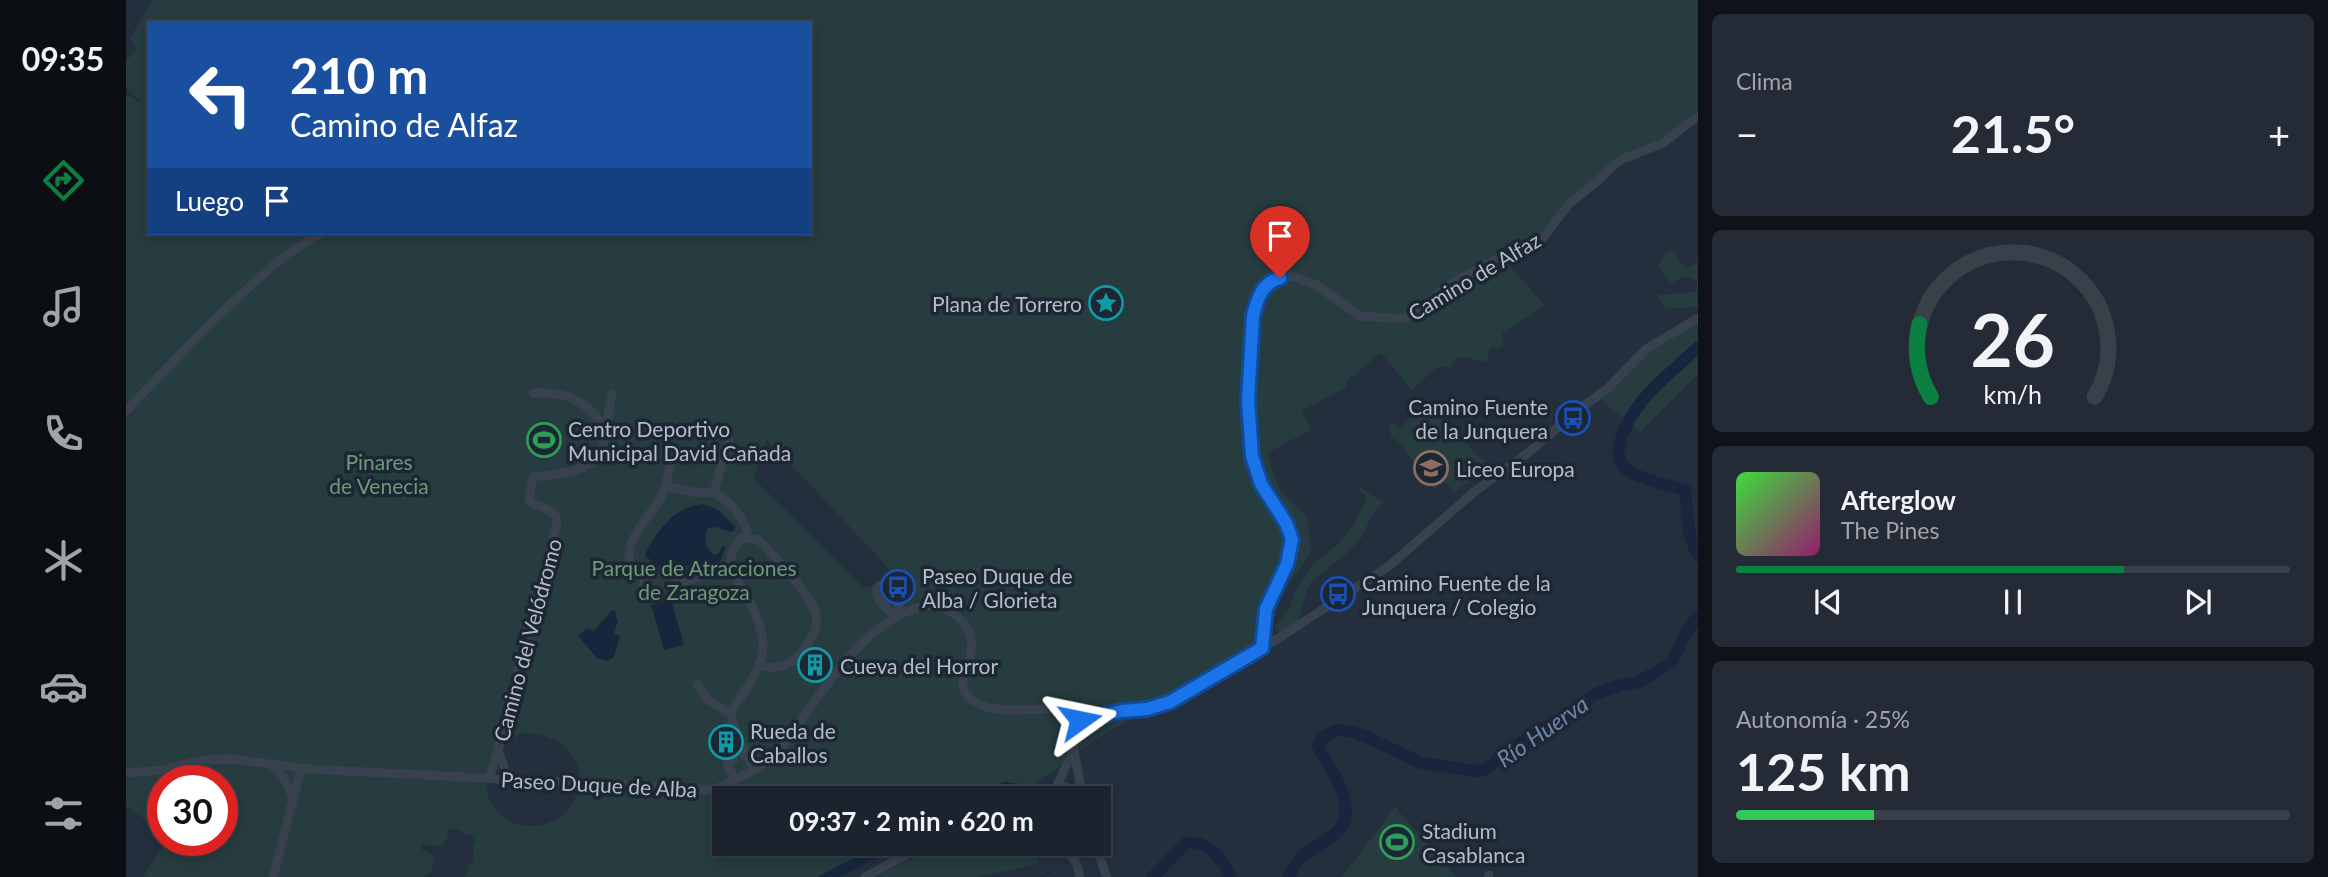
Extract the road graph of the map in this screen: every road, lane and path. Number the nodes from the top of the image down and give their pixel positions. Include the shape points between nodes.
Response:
1 (1698, 116) edge
2 (319, 235) edge
3 (1698, 318) edge
4 (533, 393) dead end
5 (612, 394) dead end
6 (126, 411) edge
7 (605, 429) junction
8 (729, 439) dead end
9 (670, 466) dead end
10 (665, 486) junction
11 (714, 492) junction
12 (748, 538) junction
13 (732, 569) junction
14 (645, 576) junction
15 (642, 590) dead end
16 (887, 610) junction
17 (898, 615) junction
18 (886, 623) junction
19 (1262, 648) junction
20 (760, 665) junction
21 (698, 685) dead end
22 (730, 713) junction
23 (1080, 720) junction
24 (498, 750) junction
25 (1073, 750) junction
26 (737, 754) junction
27 (267, 764) junction
28 (301, 769) junction
29 (126, 773) edge
30 (746, 775) junction
31 (489, 778) junction
32 (508, 779) junction
33 (1056, 786) edge
34 (1080, 786) edge
35 (293, 800) junction
36 (904, 856) edge
37 (1070, 856) edge
38 (1099, 856) edge
39 (1080, 875) edge
40 (273, 877) edge
41 (865, 877) edge
42 (1107, 877) edge

1 - 19 street, Camino de Alfaz via 1663,143 1620,160 1569,204 1542,239 1449,285 1403,319 1360,316 1314,284 1290,276 1272,281 1262,290 1253,316 1249,434 1261,484 1292,539 1287,564 1266,609
2 - 6 street via 262,274
3 - 19 street via 1646,349 1607,389 1474,492 1396,561
4 - 7 street via 573,397 588,407
5 - 7 street
7 - 24 street, Camino del Velódromo via 599,456 589,464 533,477 529,501 551,510 558,522
8 - 11 street
9 - 10 street
10 - 11 street
10 - 14 street via 629,550 629,561
11 - 12 street via 747,526
12 - 13 street via 742,538 727,555
12 - 20 street via 759,540 789,572 816,613 813,637 795,660 778,667
13 - 14 street via 682,582 662,572
13 - 20 street via 756,616 763,642
14 - 15 street
16 - 17 street
16 - 17 street via 876,593 886,582 898,593
16 - 18 street
17 - 18 street, Paseo Duque de Alba
17 - 23 street, Paseo Duque de Alba via 934,605 962,622 973,649 962,686 976,702 1010,711 1059,710
18 - 30 street, Paseo Duque de Alba via 847,657 778,752
19 - 23 street via 1170,702
20 - 22 street
21 - 22 street via 708,700
22 - 26 street
23 - 25 street
24 - 31 street, Camino del Velódromo
24 - 32 street
25 - 33 street
25 - 34 street
26 - 30 street
26 - 30 street via 727,762
27 - 28 street, Paseo Duque de Alba
27 - 29 street, Paseo Duque de Alba via 213,759 163,771
27 - 35 street via 283,776
28 - 31 street, Paseo Duque de Alba
28 - 35 street
30 - 32 street, Paseo Duque de Alba via 715,789 700,790
31 - 32 street, Paseo Duque de Alba
35 - 40 street
36 - 41 street
37 - 39 street
38 - 42 street

